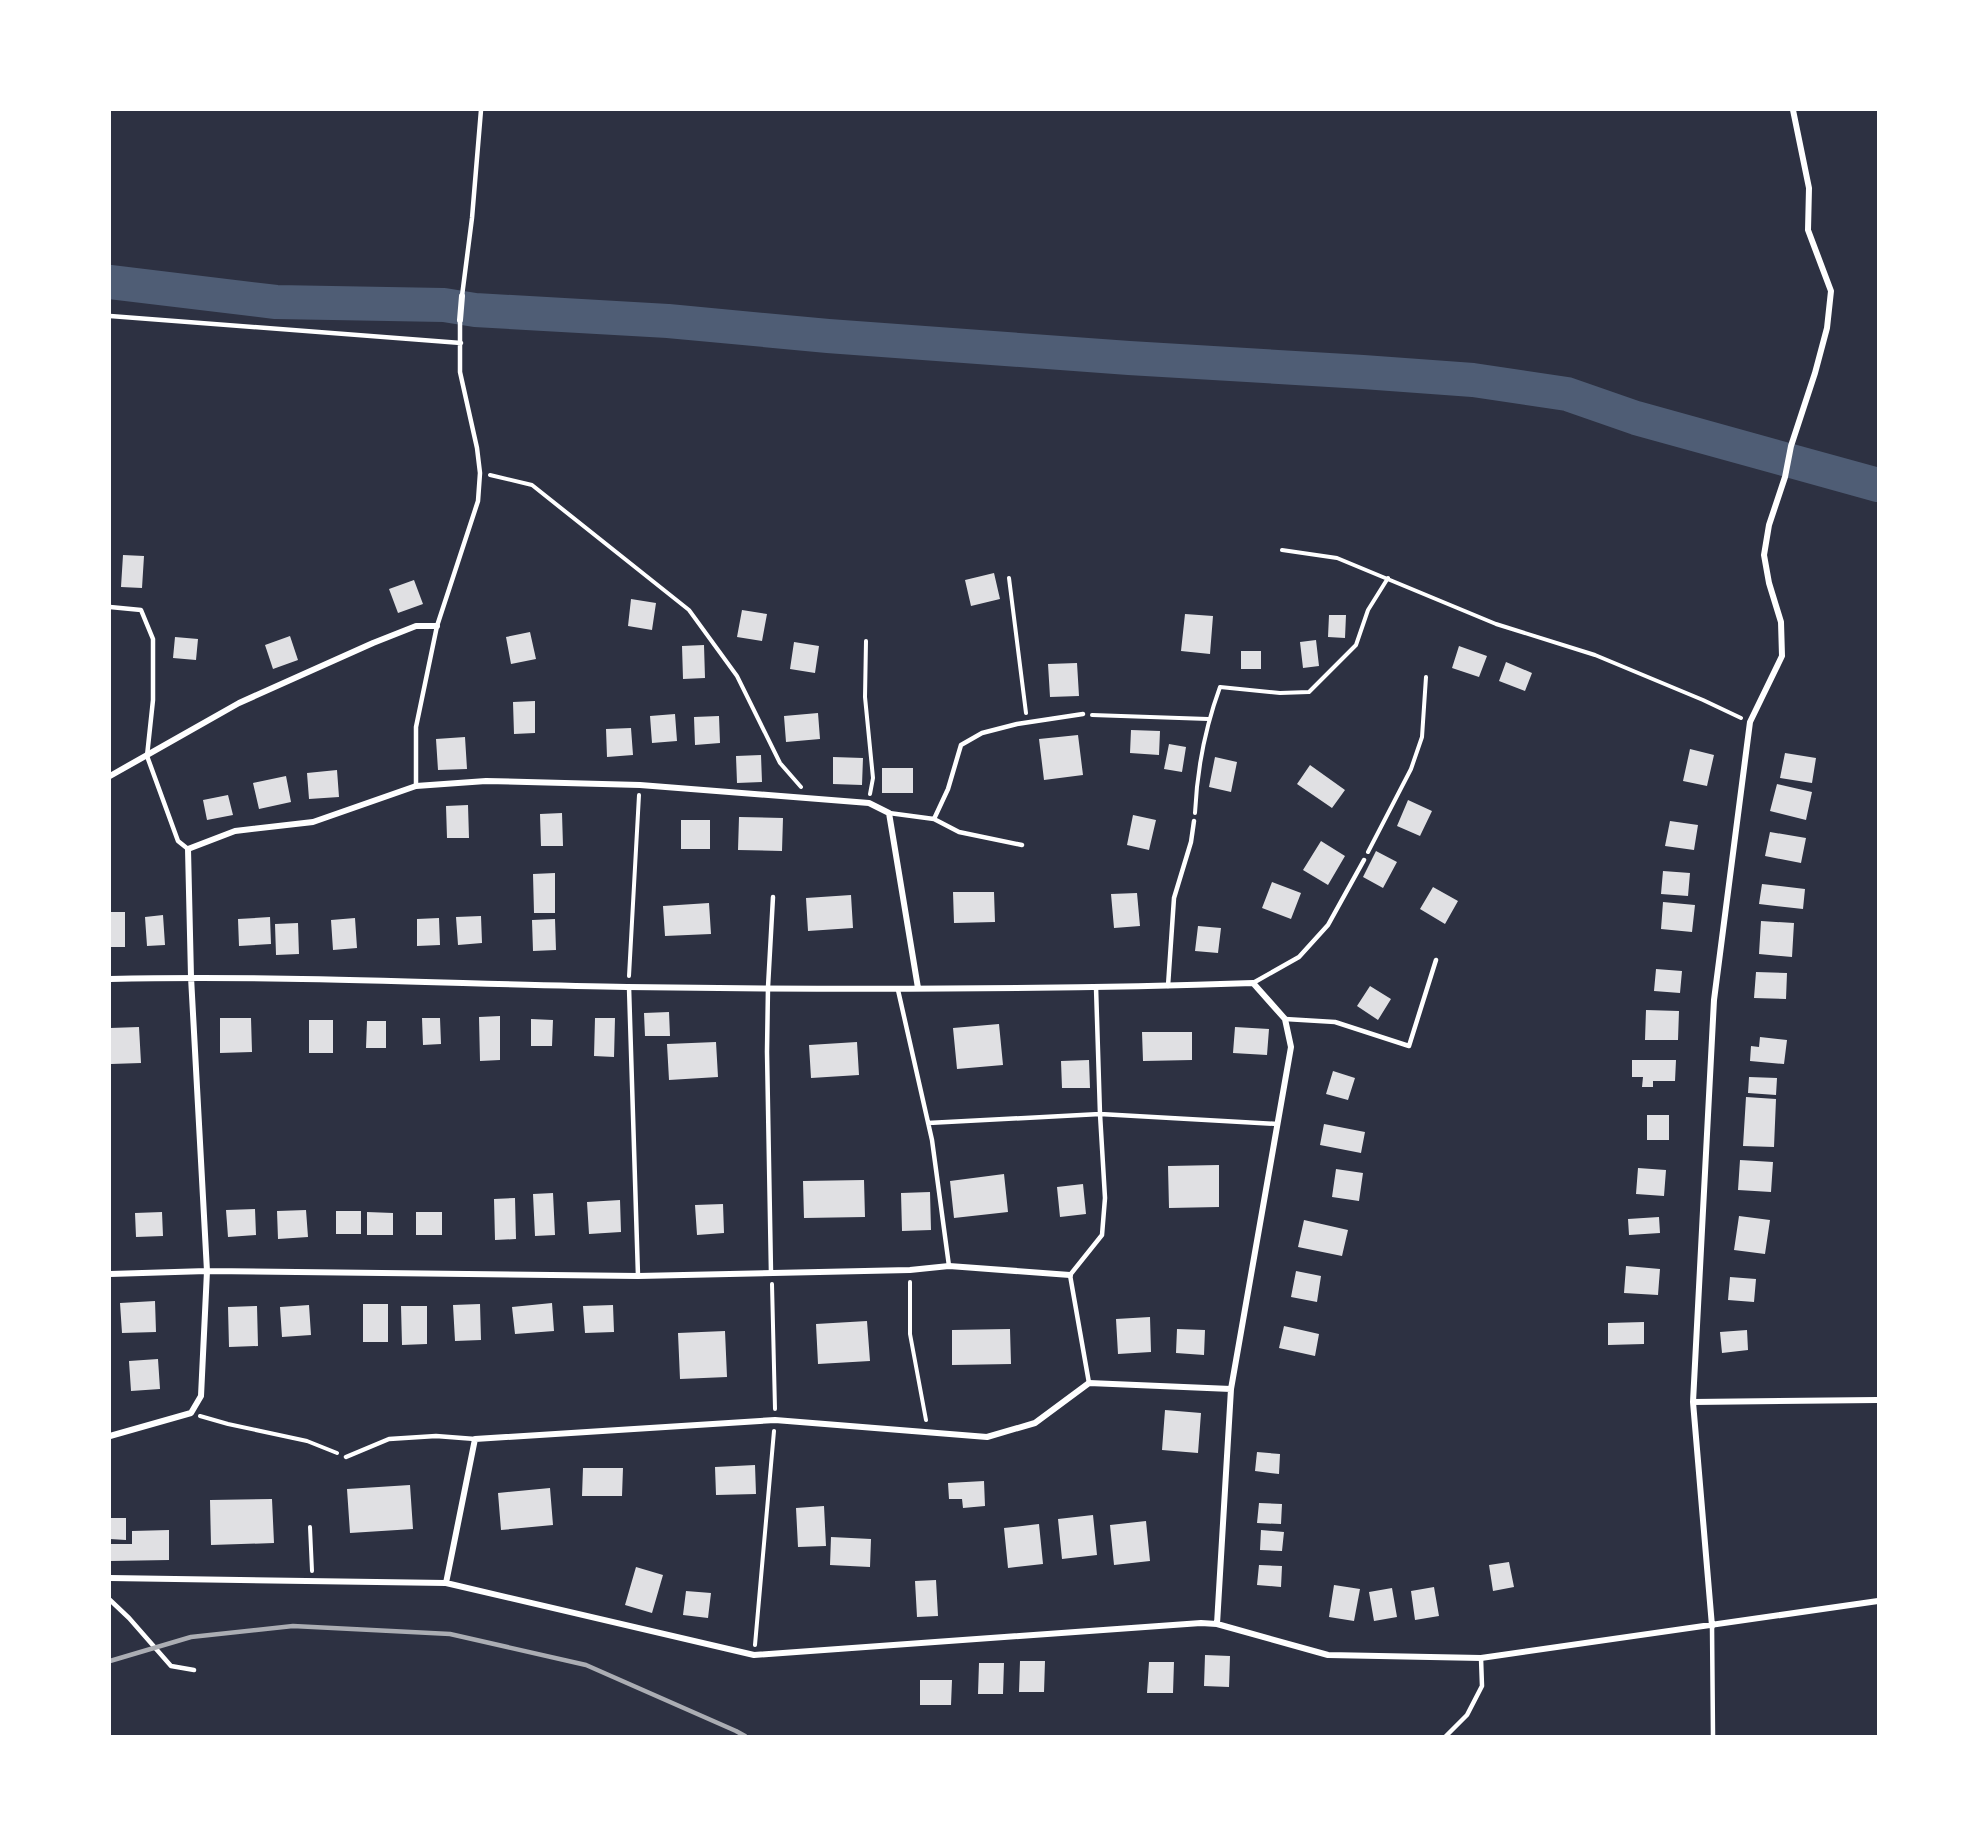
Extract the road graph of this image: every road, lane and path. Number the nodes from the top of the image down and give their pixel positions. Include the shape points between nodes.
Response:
1 (480, 110) edge
2 (1793, 110) edge
3 (462, 296) joint
4 (110, 316) edge
5 (460, 320) joint
6 (461, 343) junction
7 (480, 473) junction
8 (1282, 550) dead end
9 (1009, 578) dead end
10 (1388, 578) junction
11 (110, 607) edge
12 (437, 626) junction
13 (866, 641) dead end
14 (1426, 677) dead end
15 (1083, 714) joint
16 (1208, 718) junction
17 (1750, 722) junction
18 (1027, 723) junction
19 (147, 756) junction
20 (110, 776) edge
21 (640, 785) junction
22 (416, 786) junction
23 (811, 799) junction
24 (869, 803) junction
25 (889, 813) junction
26 (934, 819) junction
27 (1194, 821) joint
28 (1022, 845) dead end
29 (188, 849) junction
30 (1364, 860) joint
31 (772, 897) dead end
32 (1436, 960) dead end
33 (191, 977) junction
34 (110, 979) edge
35 (1253, 983) junction
36 (1168, 986) junction
37 (628, 987) junction
38 (768, 987) junction
39 (1096, 987) junction
40 (918, 988) junction
41 (898, 990) junction
42 (1285, 1019) junction
43 (1100, 1114) junction
44 (928, 1123) junction
45 (1277, 1124) junction
46 (949, 1266) junction
47 (910, 1270) junction
48 (207, 1271) junction
49 (771, 1273) junction
50 (110, 1274) edge
51 (1070, 1275) junction
52 (638, 1276) junction
53 (1089, 1383) junction
54 (1231, 1389) junction
55 (1878, 1400) edge
56 (1693, 1402) junction
57 (191, 1413) junction
58 (775, 1420) junction
59 (929, 1433) junction
60 (110, 1436) edge
61 (475, 1438) junction
62 (346, 1457) joint
63 (310, 1527) dead end
64 (110, 1578) edge
65 (312, 1581) junction
66 (446, 1583) junction
67 (110, 1600) edge
68 (1878, 1601) edge
69 (1217, 1624) junction
70 (1712, 1626) junction
71 (754, 1655) junction
72 (1481, 1658) junction
73 (194, 1670) dead end
74 (1446, 1737) edge
75 (1713, 1737) edge

1 - 3 lane
2 - 17 street via 1809,188 1808,230 1831,291 1827,328 1769,525 1764,555 1781,622 1782,656
3 - 5 street
4 - 6 lane
5 - 6 lane
6 - 7 lane via 460,372
7 - 12 lane via 478,501
7 - 23 path via 532,485 689,610 737,676 780,763
8 - 10 path via 1337,558
9 - 18 path
10 - 16 path via 1368,610 1356,645 1309,692 1220,687
10 - 17 path via 1496,624 1595,655
11 - 19 lane via 141,610 153,639 153,700
12 - 19 street via 416,626 373,642 239,703
12 - 22 lane via 416,727
13 - 24 path via 865,697 873,778
14 - 30 path via 1422,737 1412,769
15 - 16 path
15 - 18 lane
16 - 27 path
17 - 56 street via 1714,1000
18 - 26 lane via 982,733 961,745
19 - 20 street
19 - 29 lane via 178,841
21 - 22 street via 486,781
21 - 23 street
21 - 37 path
22 - 29 street via 313,822 235,831
23 - 24 street
24 - 25 street
25 - 26 lane
25 - 40 street
26 - 28 lane via 959,832
27 - 36 lane via 1174,898
29 - 33 street
30 - 35 lane via 1328,925 1314,941 1299,957
31 - 38 lane
32 - 42 lane via 1409,1046 1335,1022
33 - 34 street
33 - 37 street
33 - 48 street
35 - 36 street
35 - 42 street
36 - 39 street
37 - 38 street
37 - 52 lane
38 - 41 street
38 - 49 lane
39 - 40 street
39 - 43 lane
40 - 41 street
41 - 44 lane
42 - 45 street via 1291,1047
43 - 44 lane
43 - 45 lane
43 - 51 lane via 1105,1198 1102,1235
44 - 46 lane
45 - 54 street
46 - 47 street
46 - 51 street
47 - 49 street
47 - 59 path via 910,1334
48 - 50 street
48 - 52 street
48 - 57 street via 201,1396
49 - 52 street
49 - 58 path
51 - 53 lane
53 - 54 street
53 - 59 street via 1035,1423 997,1435
54 - 69 street
55 - 56 street
56 - 70 street
57 - 60 street
57 - 62 path via 308,1441
58 - 59 street
58 - 61 street
58 - 71 path
61 - 62 lane via 389,1439
61 - 66 street
63 - 65 path
64 - 65 street
65 - 66 street
66 - 71 street
67 - 73 lane via 171,1666
68 - 70 street
69 - 71 street
69 - 72 street via 1328,1655
70 - 72 street
70 - 75 lane
72 - 74 lane via 1482,1686 1467,1715

